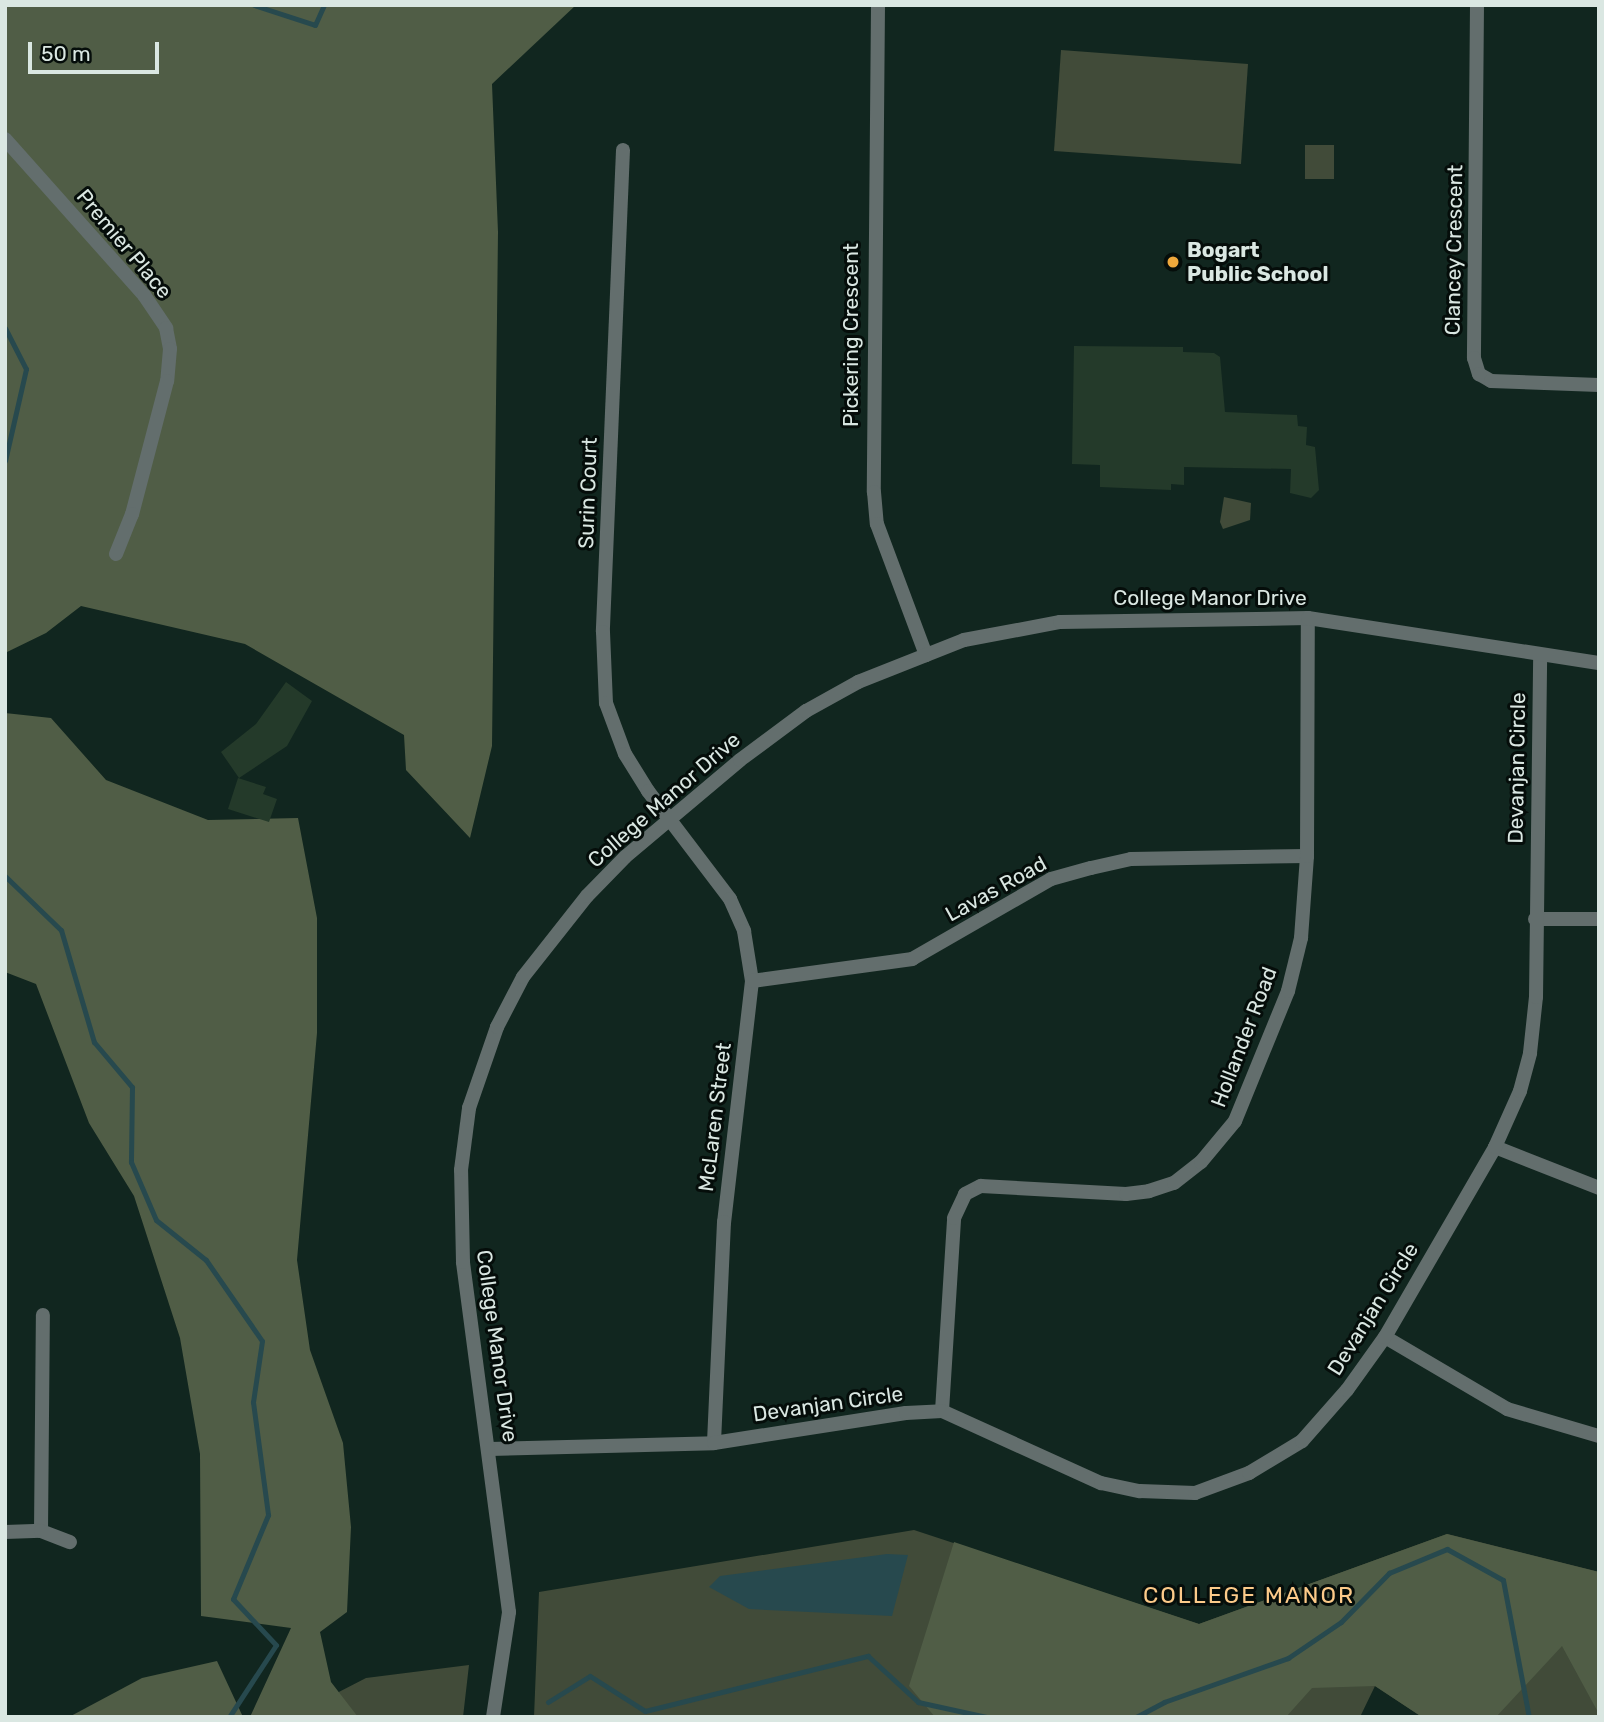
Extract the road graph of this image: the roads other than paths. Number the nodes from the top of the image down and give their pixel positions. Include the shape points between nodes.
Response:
1 (878, 5) edge
2 (1478, 5) edge
3 (5, 139) edge
4 (623, 150) dead end
5 (1599, 385) edge
6 (116, 554) dead end
7 (1308, 618) junction
8 (926, 655) junction
9 (1540, 656) junction
10 (1599, 663) edge
11 (668, 821) junction
12 (1307, 856) junction
13 (1535, 919) junction
14 (1599, 919) edge
15 (752, 981) junction
16 (1495, 1147) junction
17 (1599, 1188) edge
18 (43, 1315) dead end
19 (1385, 1336) junction
20 (942, 1411) junction
21 (1599, 1436) edge
22 (714, 1444) junction
23 (490, 1449) junction
24 (41, 1531) junction
25 (5, 1532) edge
26 (70, 1542) dead end
27 (493, 1717) edge

1 - 8 street, Pickering Crescent via 874,492 877,524
2 - 5 street, Clancey Crescent via 1474,358 1479,374 1491,380
3 - 6 street, Premier Place via 144,295 166,328 170,349 167,381 132,514
4 - 11 street, Surin Court via 603,674 606,703 625,754
7 - 8 street, College Manor Drive via 1060,622 964,640
7 - 9 street, College Manor Drive
7 - 12 street, Hollander Road
8 - 11 street, College Manor Drive via 858,682 806,711
9 - 10 street, College Manor Drive
9 - 13 street, Devanjan Circle
11 - 15 street, McLaren Street via 712,870 730,899 744,931
11 - 23 street, College Manor Drive via 587,896 523,977 497,1027 468,1108 461,1170 463,1262
12 - 15 street, Lavas Road via 1130,859 1051,879 912,959
12 - 20 street, Hollander Road via 1301,938 1288,991 1235,1121 1201,1162 1174,1183 1149,1191 1126,1194 981,1186 965,1194 954,1218
13 - 14 street
13 - 16 street, Devanjan Circle via 1536,997 1530,1053 1520,1091
15 - 22 street, McLaren Street via 724,1222
16 - 17 street
16 - 19 street, Devanjan Circle
18 - 24 street
19 - 20 street, Devanjan Circle via 1347,1390 1302,1441 1249,1473 1195,1493 1140,1491 1101,1483
19 - 21 street via 1507,1409
20 - 22 street, Devanjan Circle via 906,1412
22 - 23 street, Devanjan Circle
23 - 27 street, College Manor Drive via 509,1612
24 - 25 street
24 - 26 street

